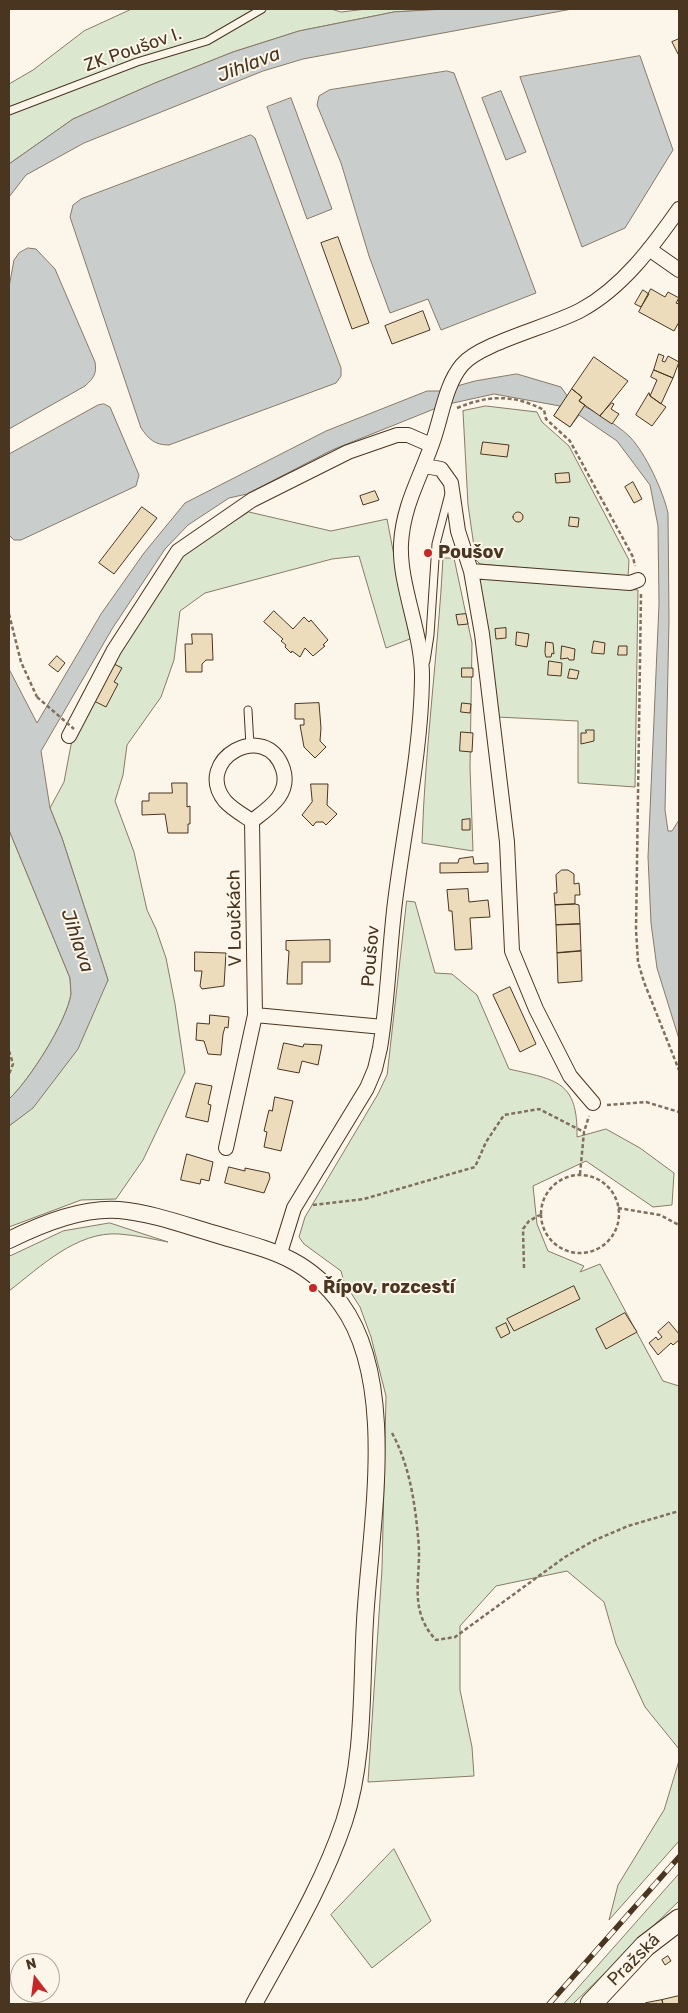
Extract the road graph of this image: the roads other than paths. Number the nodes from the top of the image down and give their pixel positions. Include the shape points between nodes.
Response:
1 (262, 9) edge
2 (9, 111) edge
3 (679, 210) edge
4 (649, 248) junction
5 (679, 270) edge
6 (432, 445) junction
7 (425, 466) junction
8 (451, 484) junction
9 (471, 571) junction
10 (638, 580) road end
11 (422, 678) junction
12 (248, 710) dead end
13 (72, 732) road end
14 (250, 746) junction
15 (252, 821) junction
16 (254, 1015) junction
17 (383, 1027) junction
18 (593, 1103) road end
19 (226, 1148) dead end
20 (9, 1240) edge
21 (280, 1253) junction
22 (679, 1920) edge
23 (254, 2004) edge
24 (591, 2004) edge

1 - 2 lane, ZK Poušov I. via 206,40 137,62
3 - 4 street, Poušov
4 - 5 street
4 - 6 street, Poušov via 625,276 582,310 480,351 466,360 455,375 446,411
6 - 7 street, Poušov
6 - 13 street via 408,435 397,435 348,452 252,500 178,551 114,650
7 - 8 street via 442,469
7 - 11 street, Poušov via 411,491 401,547 418,637
8 - 9 street via 458,531
8 - 11 lane via 436,544 430,635
9 - 10 street
9 - 18 street via 482,634 507,842 512,951 536,1009 570,1076
11 - 17 street, Poušov via 413,785 395,903
12 - 14 lane
14 - 15 street via 265,749 278,759 284,773 283,789 275,803
14 - 15 street via 227,755 218,769 217,778 224,801
15 - 16 street, V Loučkách
16 - 17 street
16 - 19 street, V Loučkách
17 - 21 street, Poušov via 375,1069 367,1088 294,1208
20 - 21 street via 50,1222 84,1213 116,1210 162,1218
21 - 23 street via 306,1268 326,1286 358,1332 367,1362 373,1402 377,1480 357,1763 344,1820 322,1880
22 - 24 main road, Pražská via 645,1946

